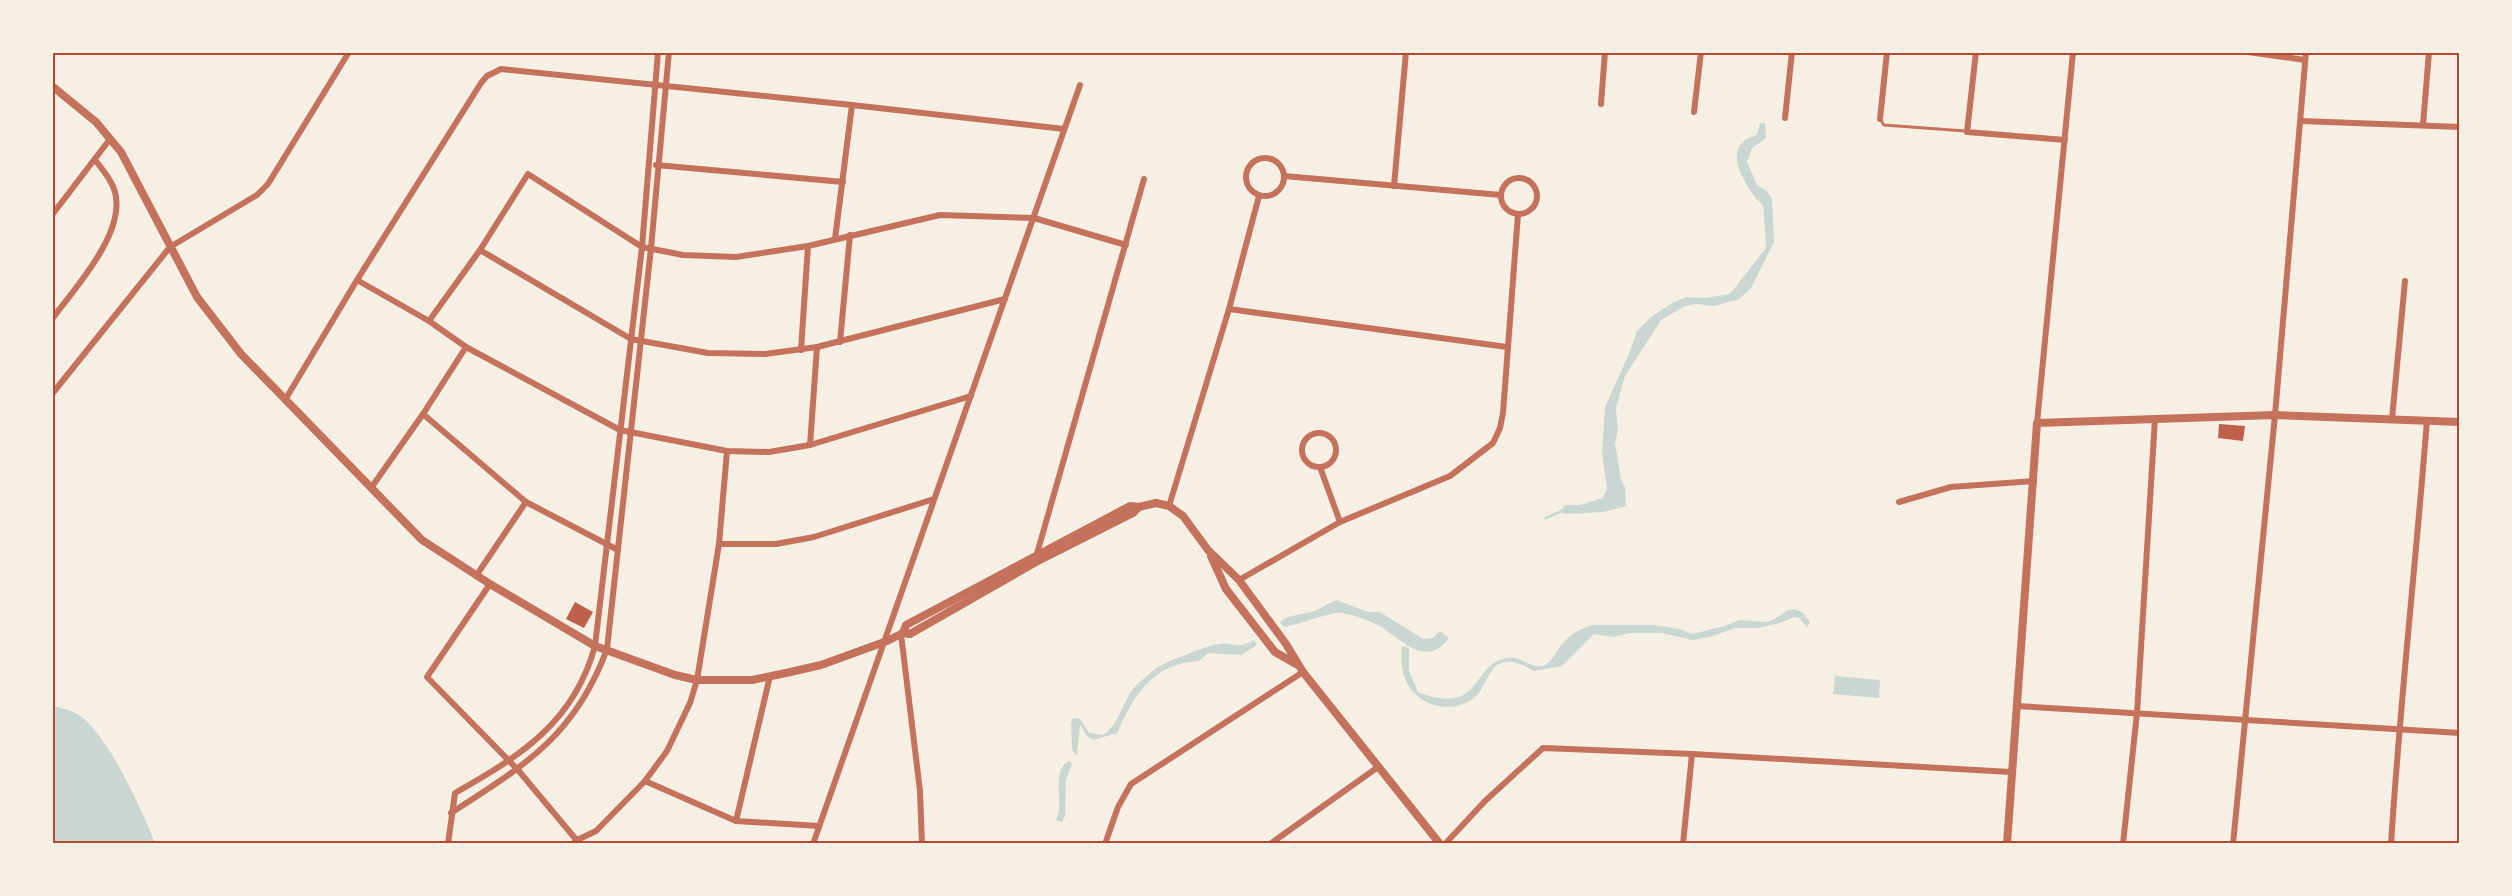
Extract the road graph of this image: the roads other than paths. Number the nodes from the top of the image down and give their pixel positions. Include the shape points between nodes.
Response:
1 (349, 52) edge
2 (658, 52) edge
3 (669, 52) edge
4 (1406, 52) edge
5 (1605, 52) edge
6 (1701, 52) edge
7 (1792, 52) edge
8 (1887, 52) edge
9 (1976, 52) edge
10 (2073, 52) edge
11 (2248, 52) edge
12 (2429, 52) edge
13 (2306, 56) edge
14 (1080, 85) dead end
15 (52, 86) edge
16 (656, 86) junction
17 (667, 87) junction
18 (1601, 104) dead end
19 (852, 105) junction
20 (1694, 112) dead end
21 (1785, 118) dead end
22 (1880, 119) joint
23 (2301, 121) junction
24 (2423, 125) junction
25 (2460, 127) edge
26 (1064, 129) junction
27 (1967, 132) junction
28 (110, 139) junction
29 (2065, 140) junction
30 (95, 160) junction
31 (649, 164) junction
32 (658, 165) junction
33 (1284, 176) junction
34 (1144, 179) dead end
35 (843, 182) junction
36 (1394, 186) junction
37 (1501, 195) junction
38 (1259, 196) junction
39 (1518, 214) junction
40 (52, 215) edge
41 (1034, 218) junction
42 (850, 235) junction
43 (835, 239) junction
44 (1126, 245) junction
45 (808, 246) junction
46 (170, 247) junction
47 (642, 247) junction
48 (651, 248) junction
49 (480, 250) junction
50 (357, 280) junction
51 (2405, 281) dead end
52 (1005, 299) junction
53 (1230, 309) junction
54 (52, 319) edge
55 (429, 321) junction
56 (631, 339) junction
57 (641, 341) junction
58 (840, 342) junction
59 (466, 347) junction
60 (817, 347) junction
61 (1507, 347) junction
62 (801, 350) junction
63 (52, 394) edge
64 (971, 396) junction
65 (285, 400) junction
66 (423, 414) junction
67 (2275, 415) junction
68 (2155, 418) junction
69 (2392, 419) junction
70 (2427, 420) junction
71 (2460, 422) edge
72 (2037, 423) junction
73 (620, 430) junction
74 (630, 431) junction
75 (810, 445) junction
76 (727, 451) junction
77 (1320, 467) junction
78 (2034, 481) junction
79 (370, 488) junction
80 (934, 499) junction
81 (526, 502) junction
82 (1899, 502) dead end
83 (1169, 506) junction
84 (1340, 522) junction
85 (720, 544) junction
86 (608, 545) junction
87 (618, 549) junction
88 (1208, 550) junction
89 (1036, 558) junction
90 (476, 576) junction
91 (1239, 580) junction
92 (490, 584) junction
93 (902, 633) junction
94 (887, 641) junction
95 (596, 646) junction
96 (607, 648) junction
97 (1300, 668) junction
98 (770, 676) junction
99 (697, 680) junction
100 (2017, 706) junction
101 (2137, 713) junction
102 (2245, 720) junction
103 (2398, 730) junction
104 (2460, 733) edge
105 (1692, 754) junction
106 (510, 762) junction
107 (1378, 767) junction
108 (518, 770) junction
109 (2011, 772) junction
110 (645, 781) junction
111 (451, 813) junction
112 (736, 821) junction
113 (819, 826) junction
114 (576, 842) edge
115 (448, 843) edge
116 (813, 843) edge
117 (922, 843) edge
118 (1105, 843) edge
119 (1270, 843) edge
120 (1440, 843) edge
121 (1445, 843) edge
122 (1683, 843) edge
123 (2007, 843) edge
124 (2123, 843) edge
125 (2233, 843) edge
126 (2391, 843) edge

1 - 46 street via 268,184 257,195
2 - 16 street
3 - 17 street
4 - 36 street
5 - 18 street
6 - 20 street
7 - 21 street
8 - 22 street
9 - 27 street
10 - 29 street
11 - 13 street
12 - 24 street
13 - 23 street
14 - 26 street
15 - 28 street via 96,122
16 - 17 street
16 - 31 street
16 - 50 street via 501,69 487,76
17 - 19 street
17 - 32 street
19 - 26 street
19 - 35 street
22 - 27 lane via 1884,124
23 - 24 street
23 - 67 street
24 - 25 street
26 - 41 street
27 - 29 street
28 - 30 street
28 - 46 street via 136,178
29 - 72 street
30 - 40 street
30 - 54 street via 116,193 114,226 108,243
31 - 32 street
31 - 47 street
32 - 35 street
32 - 48 street
33 - 36 street
33 - 38 street via 1277,192
33 - 38 street via 1279,165 1268,159 1256,160 1247,170 1246,183
34 - 44 street
35 - 43 street
36 - 37 street
37 - 39 street via 1504,206
37 - 39 street via 1504,185 1513,179 1533,183 1536,204 1528,212
38 - 53 street
39 - 61 street
41 - 42 street via 940,214
41 - 44 street
41 - 52 street
42 - 43 street
42 - 58 street
43 - 45 street
44 - 89 street
45 - 48 street via 736,256 683,255
45 - 62 street
46 - 63 street
46 - 65 street via 197,297 241,354
47 - 48 street
47 - 49 street via 528,174
47 - 56 street
48 - 57 street
49 - 55 street
49 - 56 street
50 - 55 street
50 - 65 street
51 - 69 street
52 - 58 street
52 - 64 street
53 - 61 street
53 - 83 street
55 - 59 street
56 - 57 street
56 - 73 street
57 - 62 street via 734,355
57 - 74 street
58 - 60 street
59 - 66 street
59 - 73 street
60 - 62 street
60 - 75 street
61 - 84 street via 1503,412 1493,443 1450,476
64 - 75 street
64 - 80 street
65 - 79 street
66 - 79 street
66 - 81 street
67 - 68 street
67 - 69 street
67 - 102 street
68 - 72 street
68 - 101 street
69 - 70 street
70 - 71 street
70 - 103 street
72 - 78 street
73 - 74 street
73 - 86 street
74 - 76 street
74 - 87 street
75 - 76 street via 769,453
76 - 85 street
77 - 77 street via 1331,463 1337,453 1335,441 1320,432 1305,440 1302,451 1306,462
77 - 84 street
78 - 82 street via 1951,487
78 - 100 street
79 - 90 street via 423,540
80 - 85 street via 814,537 776,544
80 - 94 street
81 - 86 street
81 - 90 street
83 - 88 street via 1183,516
83 - 89 street via 1130,506
84 - 91 street
85 - 99 street
86 - 87 street
86 - 95 street
87 - 96 street
88 - 91 street
88 - 97 street via 1226,589 1275,652
89 - 93 street via 906,625
90 - 92 street
91 - 97 street
92 - 95 street
92 - 106 street via 427,677
93 - 94 street
93 - 117 street
94 - 98 street via 821,665
94 - 113 street
95 - 96 street
95 - 106 street via 564,711
96 - 99 street
96 - 108 street via 572,718
97 - 107 street
97 - 118 street via 1131,784
98 - 99 street via 752,680
98 - 112 street
99 - 110 street via 679,730
100 - 101 street
100 - 109 street
101 - 102 street
101 - 124 street
102 - 103 street
102 - 125 street
103 - 104 street
103 - 126 street
105 - 109 street
105 - 121 street via 1543,748
105 - 122 street
106 - 108 street
106 - 111 street via 455,793
107 - 119 street
107 - 120 street
108 - 111 street
108 - 114 street
109 - 123 street
110 - 112 street
110 - 114 street via 596,831
111 - 115 street
112 - 113 street
113 - 116 street

